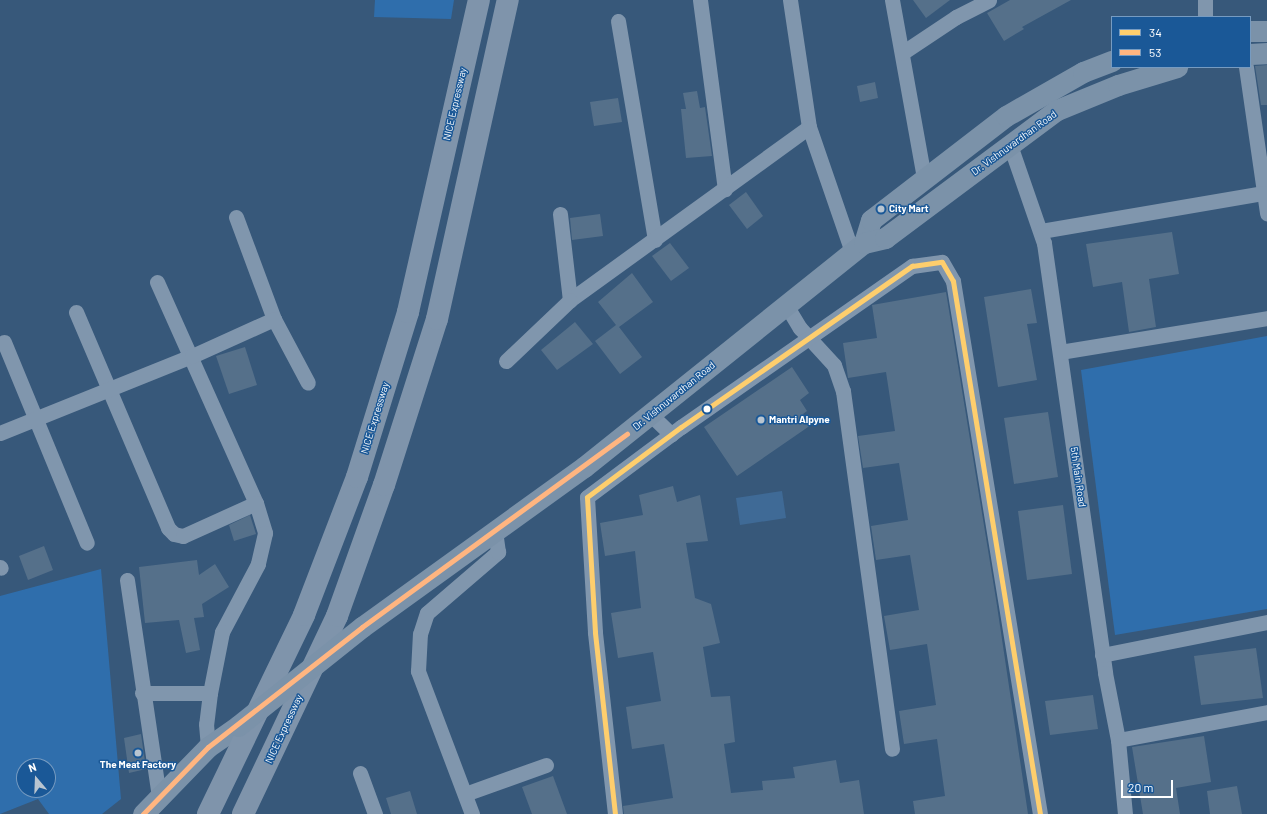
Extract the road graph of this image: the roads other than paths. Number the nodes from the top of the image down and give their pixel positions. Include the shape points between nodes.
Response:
1 (479, 0) edge
2 (508, 0) edge
3 (700, 0) edge
4 (790, 0) edge
5 (892, 0) edge
6 (989, 0) edge
7 (1205, 0) edge
8 (1205, 16) edge
9 (618, 21) dead end
10 (1251, 31) edge
11 (1267, 31) edge
12 (902, 53) junction
13 (1267, 53) edge
14 (1251, 54) edge
15 (1111, 62) edge
16 (1174, 68) edge
17 (1246, 68) edge
18 (809, 127) junction
19 (1010, 145) junction
20 (924, 177) junction
21 (725, 189) junction
22 (1264, 193) junction
23 (1267, 213) edge
24 (560, 214) dead end
25 (236, 217) dead end
26 (1041, 231) junction
27 (655, 240) junction
28 (858, 247) junction
29 (158, 282) dead end
30 (570, 300) junction
31 (786, 305) junction
32 (76, 312) dead end
33 (1267, 318) edge
34 (274, 319) junction
35 (808, 338) junction
36 (4, 342) dead end
37 (1060, 352) junction
38 (192, 356) junction
39 (506, 361) dead end
40 (308, 383) dead end
41 (108, 389) junction
42 (651, 415) junction
43 (37, 418) junction
44 (0, 433) edge
45 (671, 434) junction
46 (256, 503) junction
47 (495, 530) junction
48 (87, 543) dead end
49 (127, 580) dead end
50 (1267, 622) edge
51 (1102, 655) junction
52 (142, 693) junction
53 (210, 693) junction
54 (1267, 712) edge
55 (1118, 740) junction
56 (208, 747) junction
57 (892, 749) dead end
58 (546, 765) dead end
59 (360, 773) dead end
60 (464, 794) junction
61 (159, 798) junction
62 (143, 814) edge
63 (208, 814) edge
64 (243, 814) edge
65 (375, 814) edge
66 (472, 814) edge
67 (615, 814) edge
68 (1040, 814) edge
69 (1125, 814) edge

1 - 63 highway, NICE Expressway via 408,312 357,477 304,615
2 - 64 highway, NICE Expressway via 437,318 384,485 337,616
3 - 21 street
4 - 18 street
5 - 12 street
6 - 12 street via 956,17
7 - 8 street
9 - 27 street
10 - 11 main road
12 - 20 street
13 - 14 main road
15 - 20 main road via 1083,72 1006,116
16 - 19 main road, Dr. Vishnuvardhan Road via 1118,85 1057,110
17 - 22 street
18 - 21 street
18 - 28 street
19 - 26 street, 5th Main Road
19 - 28 main road, Dr. Vishnuvardhan Road via 885,238
20 - 28 main road via 872,220
21 - 27 street
22 - 23 street
22 - 26 street
24 - 30 street
25 - 34 street
26 - 37 street, 5th Main Road
27 - 30 street
28 - 31 main road, Dr. Vishnuvardhan Road
29 - 38 street
30 - 39 street
31 - 35 street
31 - 42 main road, Dr. Vishnuvardhan Road
32 - 41 street
33 - 37 street
34 - 38 street
34 - 40 street
35 - 45 street
35 - 57 street via 834,365 843,391
35 - 68 street via 912,266 942,262 953,281
36 - 43 street
37 - 51 street, 5th Main Road
38 - 41 street
38 - 46 street
41 - 43 street
41 - 46 street via 168,528 174,534 183,536 193,533
42 - 45 street
42 - 47 main road, Dr. Vishnuvardhan Road via 584,468
43 - 44 street
43 - 48 street
45 - 67 street via 587,496 595,632
46 - 53 street via 265,533 258,564 222,632
47 - 56 main road, Dr. Vishnuvardhan Road, bridge via 362,627
47 - 60 street via 498,552 427,613 420,634 418,671
49 - 52 street
50 - 51 street
51 - 55 street, 5th Main Road
52 - 53 street
52 - 61 street
53 - 56 street via 206,724
54 - 55 street
55 - 69 street, 5th Main Road
56 - 61 main road, Dr. Vishnuvardhan Road
58 - 60 street
59 - 65 street
60 - 66 street
61 - 62 main road, Dr. Vishnuvardhan Road

